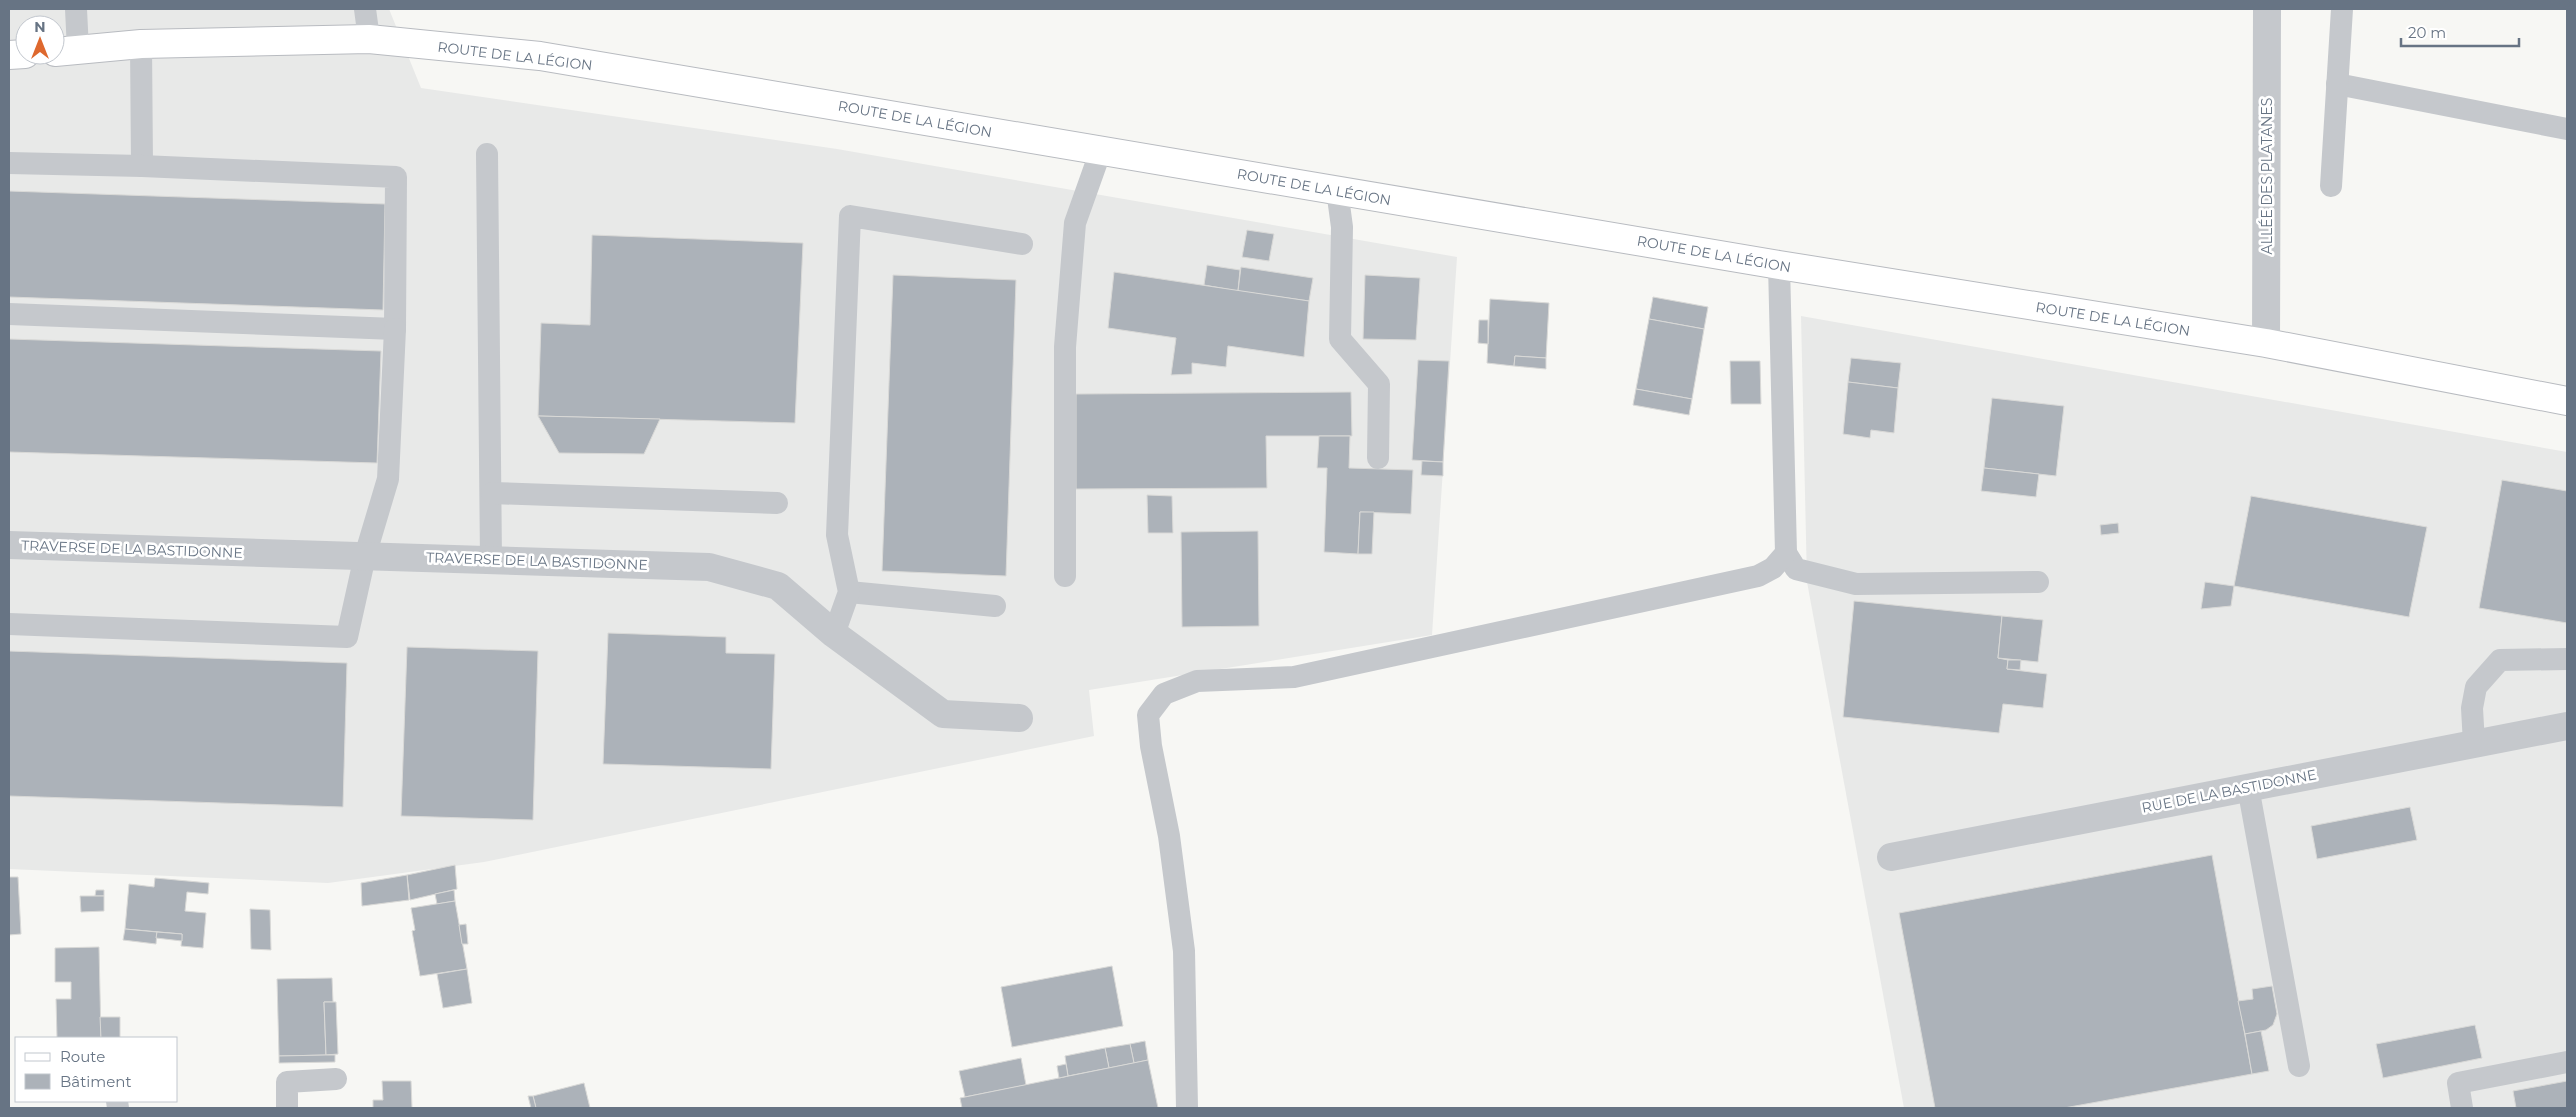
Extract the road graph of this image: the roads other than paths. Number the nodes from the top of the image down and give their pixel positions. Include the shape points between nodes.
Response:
1 (76, 9) edge
2 (365, 9) edge
3 (2267, 9) edge
4 (2342, 9) edge
5 (369, 39) junction
6 (141, 44) junction
7 (66, 51) edge
8 (2337, 84) junction
9 (2567, 129) edge
10 (1101, 150) junction
11 (487, 154) dead end
12 (9, 163) edge
13 (142, 166) junction
14 (2331, 186) dead end
15 (1337, 190) junction
16 (1022, 244) dead end
17 (1779, 265) junction
18 (9, 314) edge
19 (395, 329) junction
20 (2266, 343) junction
21 (2567, 401) edge
22 (1378, 458) dead end
23 (492, 493) junction
24 (777, 503) dead end
25 (9, 545) edge
26 (1786, 553) junction
27 (365, 556) junction
28 (491, 560) junction
29 (1065, 576) dead end
30 (2038, 582) dead end
31 (849, 592) junction
32 (995, 606) dead end
33 (9, 624) edge
34 (834, 634) junction
35 (2567, 659) edge
36 (1019, 718) dead end
37 (2567, 726) edge
38 (2474, 744) junction
39 (2248, 787) junction
40 (1891, 857) dead end
41 (2567, 1062) edge
42 (2299, 1066) dead end
43 (336, 1079) dead end
44 (287, 1108) edge
45 (1187, 1108) edge
46 (2462, 1108) edge

1 - 7 lane
2 - 5 lane
3 - 20 street, ALLÉE DES PLATANES
4 - 8 lane
5 - 6 main road, ROUTE DE LA LÉGION
5 - 10 main road, ROUTE DE LA LÉGION via 540,56
6 - 7 main road, ROUTE DE LA LÉGION
6 - 13 lane
8 - 9 lane
8 - 14 lane
10 - 15 main road, ROUTE DE LA LÉGION
10 - 29 lane via 1074,233 1065,347
11 - 23 lane
12 - 13 lane
13 - 19 lane via 396,177
15 - 17 main road, ROUTE DE LA LÉGION
15 - 22 lane via 1342,227 1340,338 1379,384
16 - 31 lane via 850,216 837,535
17 - 20 main road, ROUTE DE LA LÉGION
17 - 26 lane
18 - 19 lane
19 - 27 lane via 388,479
20 - 21 main road, ROUTE DE LA LÉGION
23 - 24 lane
23 - 28 lane
25 - 27 street, TRAVERSE DE LA BASTIDONNE
26 - 30 lane via 1796,569 1856,584
26 - 45 lane via 1773,568 1758,576 1294,677 1197,681 1164,694 1148,716 1169,836 1184,951
27 - 28 street, TRAVERSE DE LA BASTIDONNE
27 - 33 lane via 347,637
28 - 34 street, TRAVERSE DE LA BASTIDONNE via 709,567 778,586
31 - 32 lane
31 - 34 lane
34 - 36 street, TRAVERSE DE LA BASTIDONNE via 944,714
35 - 38 lane via 2500,660 2476,687 2472,708
37 - 38 street, RUE DE LA BASTIDONNE
38 - 39 street, RUE DE LA BASTIDONNE
39 - 40 street, RUE DE LA BASTIDONNE
39 - 42 lane
41 - 46 lane via 2458,1083
43 - 44 lane via 287,1082

